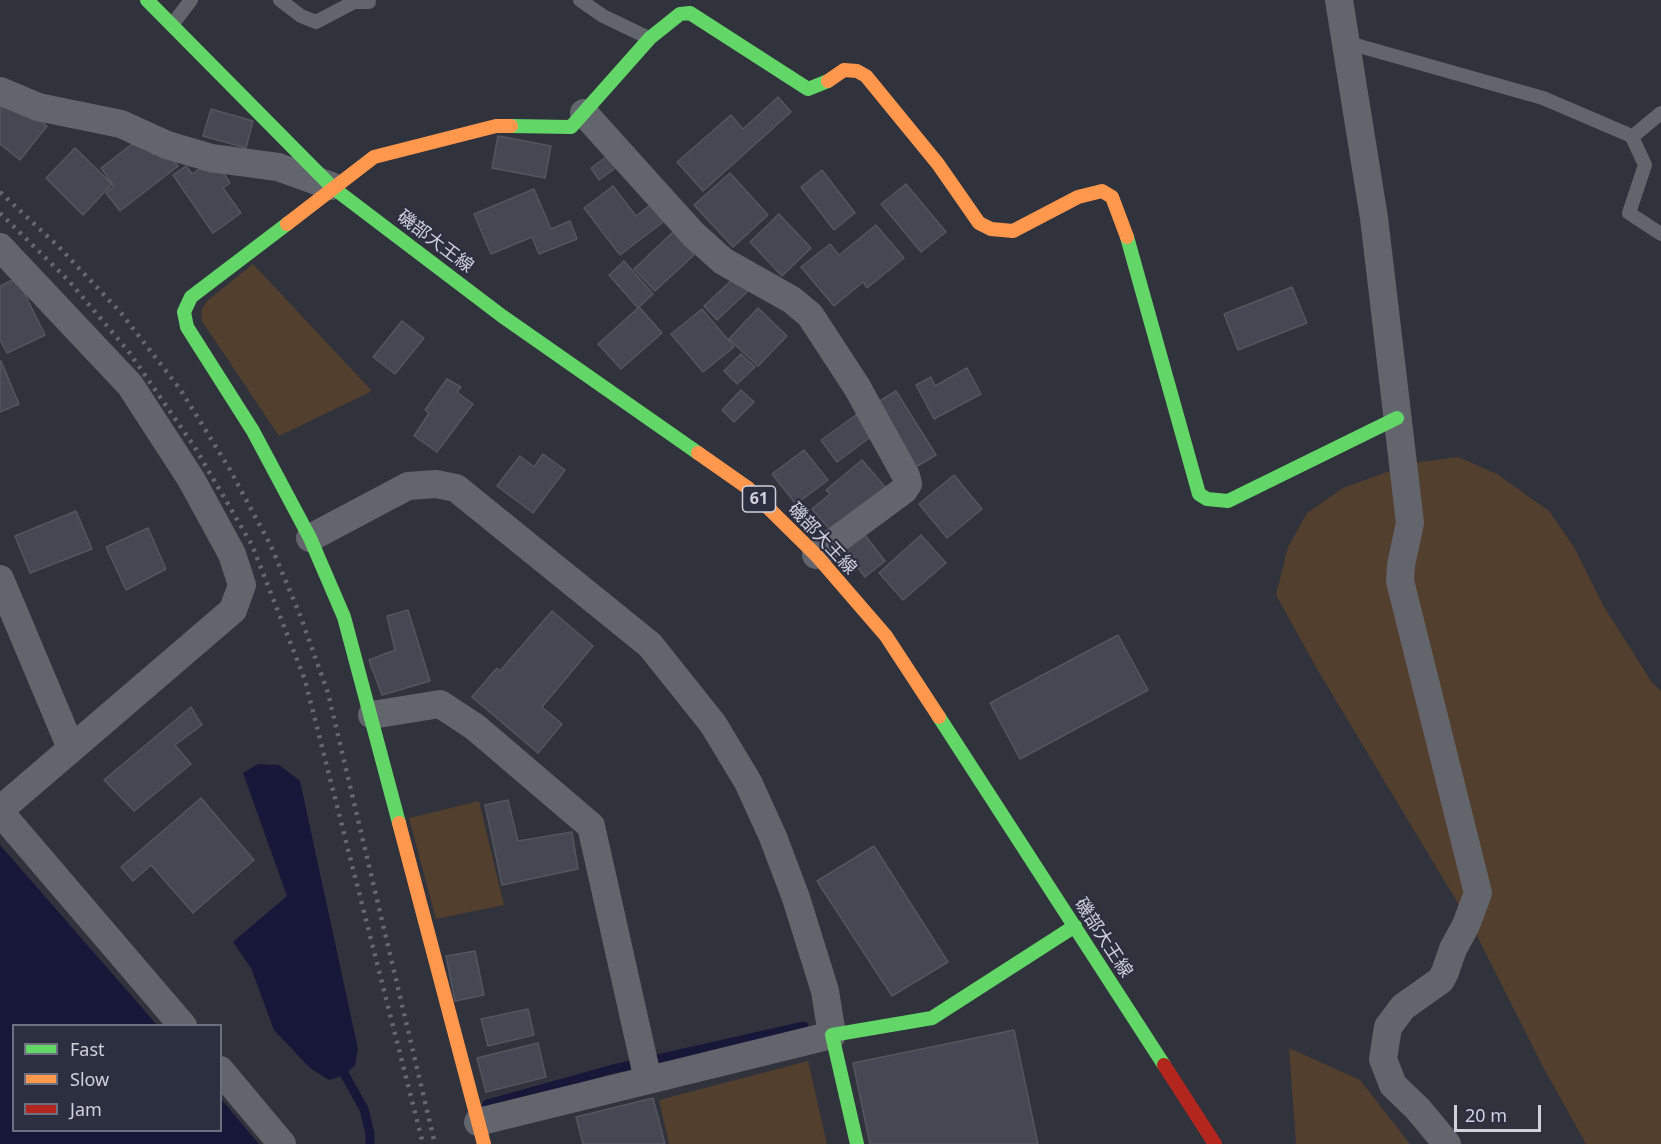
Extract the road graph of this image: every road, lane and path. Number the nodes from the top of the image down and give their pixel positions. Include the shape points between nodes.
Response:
1 (147, 0) edge
2 (191, 0) edge
3 (280, 0) edge
4 (580, 0) edge
5 (1339, 0) edge
6 (369, 2) dead end
7 (172, 25) junction
8 (650, 38) junction
9 (1345, 42) junction
10 (0, 91) edge
11 (584, 112) junction
12 (1661, 113) edge
13 (1632, 137) junction
14 (332, 187) junction
15 (1661, 234) edge
16 (0, 247) edge
17 (1397, 418) junction
18 (310, 538) junction
19 (816, 555) junction
20 (0, 579) edge
21 (372, 715) junction
22 (71, 748) junction
23 (0, 811) edge
24 (1075, 926) junction
25 (181, 1024) edge
26 (832, 1035) junction
27 (222, 1072) edge
28 (648, 1080) junction
29 (481, 1133) edge
30 (282, 1144) edge
31 (857, 1144) edge
32 (1215, 1144) edge
33 (1447, 1144) edge

1 - 7 street, 磯部大王線 / 61
2 - 7 lane
3 - 6 lane via 316,22 354,2
4 - 8 lane via 603,16
5 - 9 street
7 - 14 street, 磯部大王線 / 61
8 - 11 street
8 - 17 street via 680,14 690,12 808,89 821,86 844,70 866,76 938,164 979,223 991,230 1012,231 1078,197 1102,190 1112,197 1133,252 1193,478 1199,494 1207,499 1228,501
9 - 13 lane via 1543,98
9 - 17 street via 1374,218
10 - 14 street via 38,107 120,124 167,145 211,158 278,167
11 - 14 street via 571,127 496,126 374,157
11 - 19 street via 693,234 723,261 792,300 810,315 857,387 906,476 908,484 904,490
12 - 13 lane
13 - 15 lane via 1645,165 1629,213
14 - 18 street via 191,297 184,312 188,327 252,431
14 - 19 street, 磯部大王線 / 61 via 502,316 748,488
16 - 22 street via 130,385 191,479 232,555 242,585 233,610
17 - 33 street via 1410,523 1400,581 1478,893 1441,980 1403,1007 1388,1026 1383,1059 1393,1085
18 - 21 street via 344,617
18 - 26 street via 408,486 436,484 456,488 650,645 713,724 748,782 796,898 825,991
19 - 24 street, 磯部大王線 / 61 via 886,636
20 - 22 street
21 - 28 street via 440,704 475,727 591,826
21 - 29 street
22 - 23 street
23 - 25 street
24 - 26 street via 932,1018
24 - 32 street, 磯部大王線 / 61
26 - 28 street
26 - 31 street
27 - 30 street
28 - 29 street

